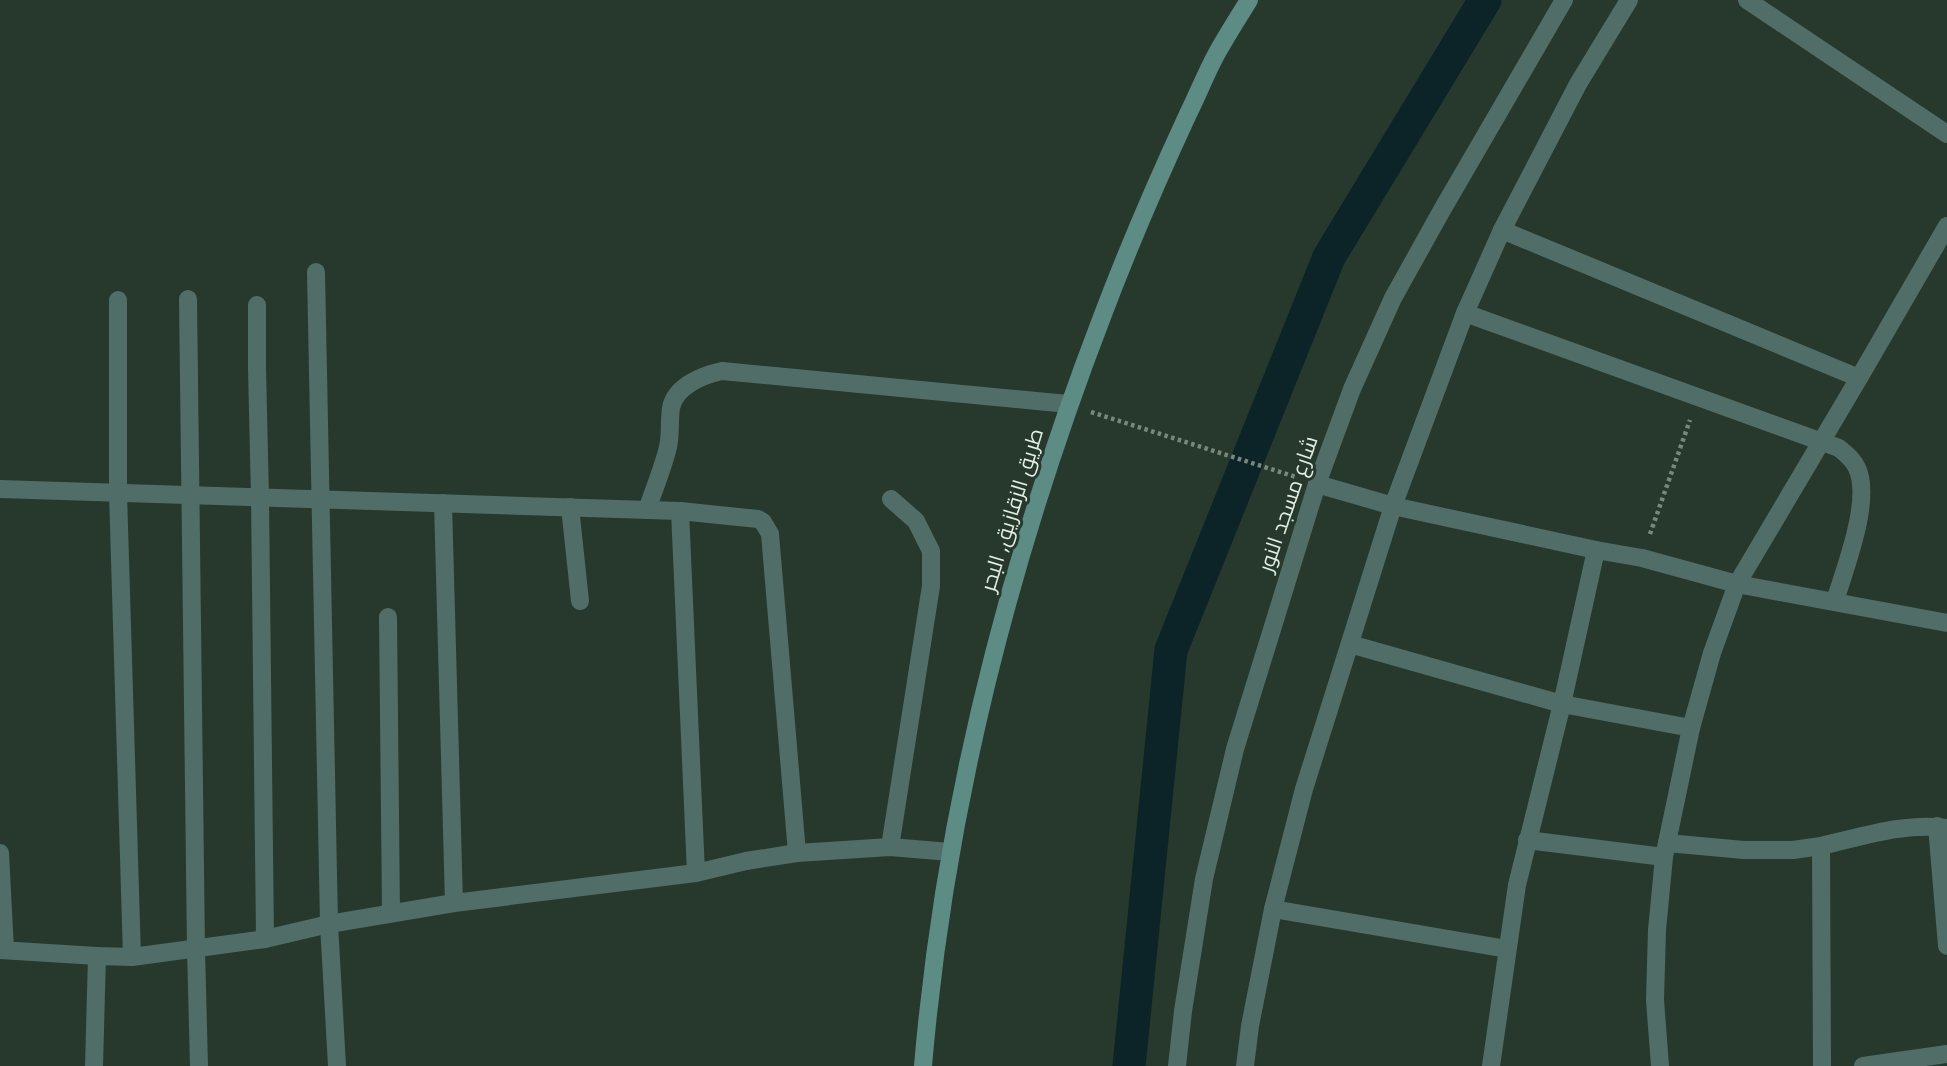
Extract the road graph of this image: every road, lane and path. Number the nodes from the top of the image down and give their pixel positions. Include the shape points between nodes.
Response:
1 (1249, 0) edge
2 (1564, 0) edge
3 (1629, 0) edge
4 (1747, 0) edge
5 (1947, 134) edge
6 (1947, 226) edge
7 (1502, 230) junction
8 (316, 272) dead end
9 (188, 299) dead end
10 (118, 300) dead end
11 (257, 305) dead end
12 (1465, 313) junction
13 (1859, 378) junction
14 (1698, 398) junction
15 (1068, 404) junction
16 (1821, 441) junction
17 (1317, 484) junction
18 (0, 489) edge
19 (118, 493) junction
20 (190, 495) junction
21 (260, 498) junction
22 (891, 499) dead end
23 (320, 500) junction
24 (443, 503) junction
25 (1393, 506) junction
26 (570, 507) junction
27 (647, 510) junction
28 (680, 510) junction
29 (1596, 550) junction
30 (1642, 558) junction
31 (1737, 584) junction
32 (580, 601) dead end
33 (1835, 601) junction
34 (388, 617) dead end
35 (1947, 623) edge
36 (1350, 643) junction
37 (1562, 704) junction
38 (1691, 728) junction
39 (1942, 827) edge
40 (1527, 841) junction
41 (1821, 846) junction
42 (890, 847) junction
43 (1665, 850) junction
44 (950, 852) junction
45 (0, 853) edge
46 (797, 853) junction
47 (696, 873) junction
48 (454, 904) junction
49 (1273, 909) junction
50 (391, 914) junction
51 (329, 924) junction
52 (265, 939) junction
53 (1947, 946) edge
54 (1507, 949) junction
55 (2, 950) edge
56 (196, 950) junction
57 (97, 957) junction
58 (132, 957) junction
59 (1947, 1054) edge
60 (94, 1066) edge
61 (199, 1066) edge
62 (337, 1066) edge
63 (923, 1066) edge
64 (1177, 1066) edge
65 (1245, 1066) edge
66 (1491, 1066) edge
67 (1660, 1066) edge
68 (1822, 1066) edge
69 (1863, 1066) edge

1 - 15 main road, طريق الزقازيق, البحر via 1217,53 1166,162
2 - 17 street, شارع مسجد النور via 1393,298 1352,389
3 - 7 street via 1578,84
4 - 5 street
6 - 13 street
7 - 12 street
7 - 13 street
8 - 23 street
9 - 20 street
10 - 19 street
11 - 21 street
12 - 14 street
12 - 25 street
13 - 16 street
14 - 16 street
14 - 30 path
15 - 17 path
15 - 27 street via 722,371 705,374 689,383 671,405 670,440
15 - 44 main road, طريق الزقازيق, البحر via 984,687
16 - 31 street
16 - 33 street via 1852,458 1861,480 1854,538
17 - 25 street
17 - 64 street, شارع مسجد النور via 1235,749 1204,879
18 - 19 street
19 - 20 street
19 - 58 street
20 - 21 street
20 - 56 street
21 - 23 street
21 - 52 street
22 - 42 street via 916,521 931,551 931,586
23 - 24 street
23 - 51 street
24 - 26 street
24 - 48 street
25 - 29 street
25 - 36 street
26 - 27 street
26 - 32 street
27 - 28 street
28 - 46 street via 752,517 770,534
28 - 47 street
29 - 30 street
29 - 37 street
30 - 31 street
31 - 33 street
31 - 38 street
33 - 35 street
34 - 50 street
36 - 37 street
36 - 49 street via 1304,789
37 - 38 street
37 - 40 street
38 - 43 street
39 - 41 street via 1903,829
39 - 53 street
40 - 43 street
40 - 54 street
41 - 43 street
41 - 68 street
42 - 44 street
42 - 46 street
43 - 67 street via 1655,1000
44 - 63 main road, طريق الزقازيق, البحر
45 - 55 street
46 - 47 street
47 - 48 street
48 - 50 street
49 - 54 street
49 - 65 street
50 - 51 street
51 - 52 street
51 - 62 street
52 - 56 street
54 - 66 street
55 - 57 street
56 - 58 street
56 - 61 street
57 - 58 street
57 - 60 street
59 - 69 street

